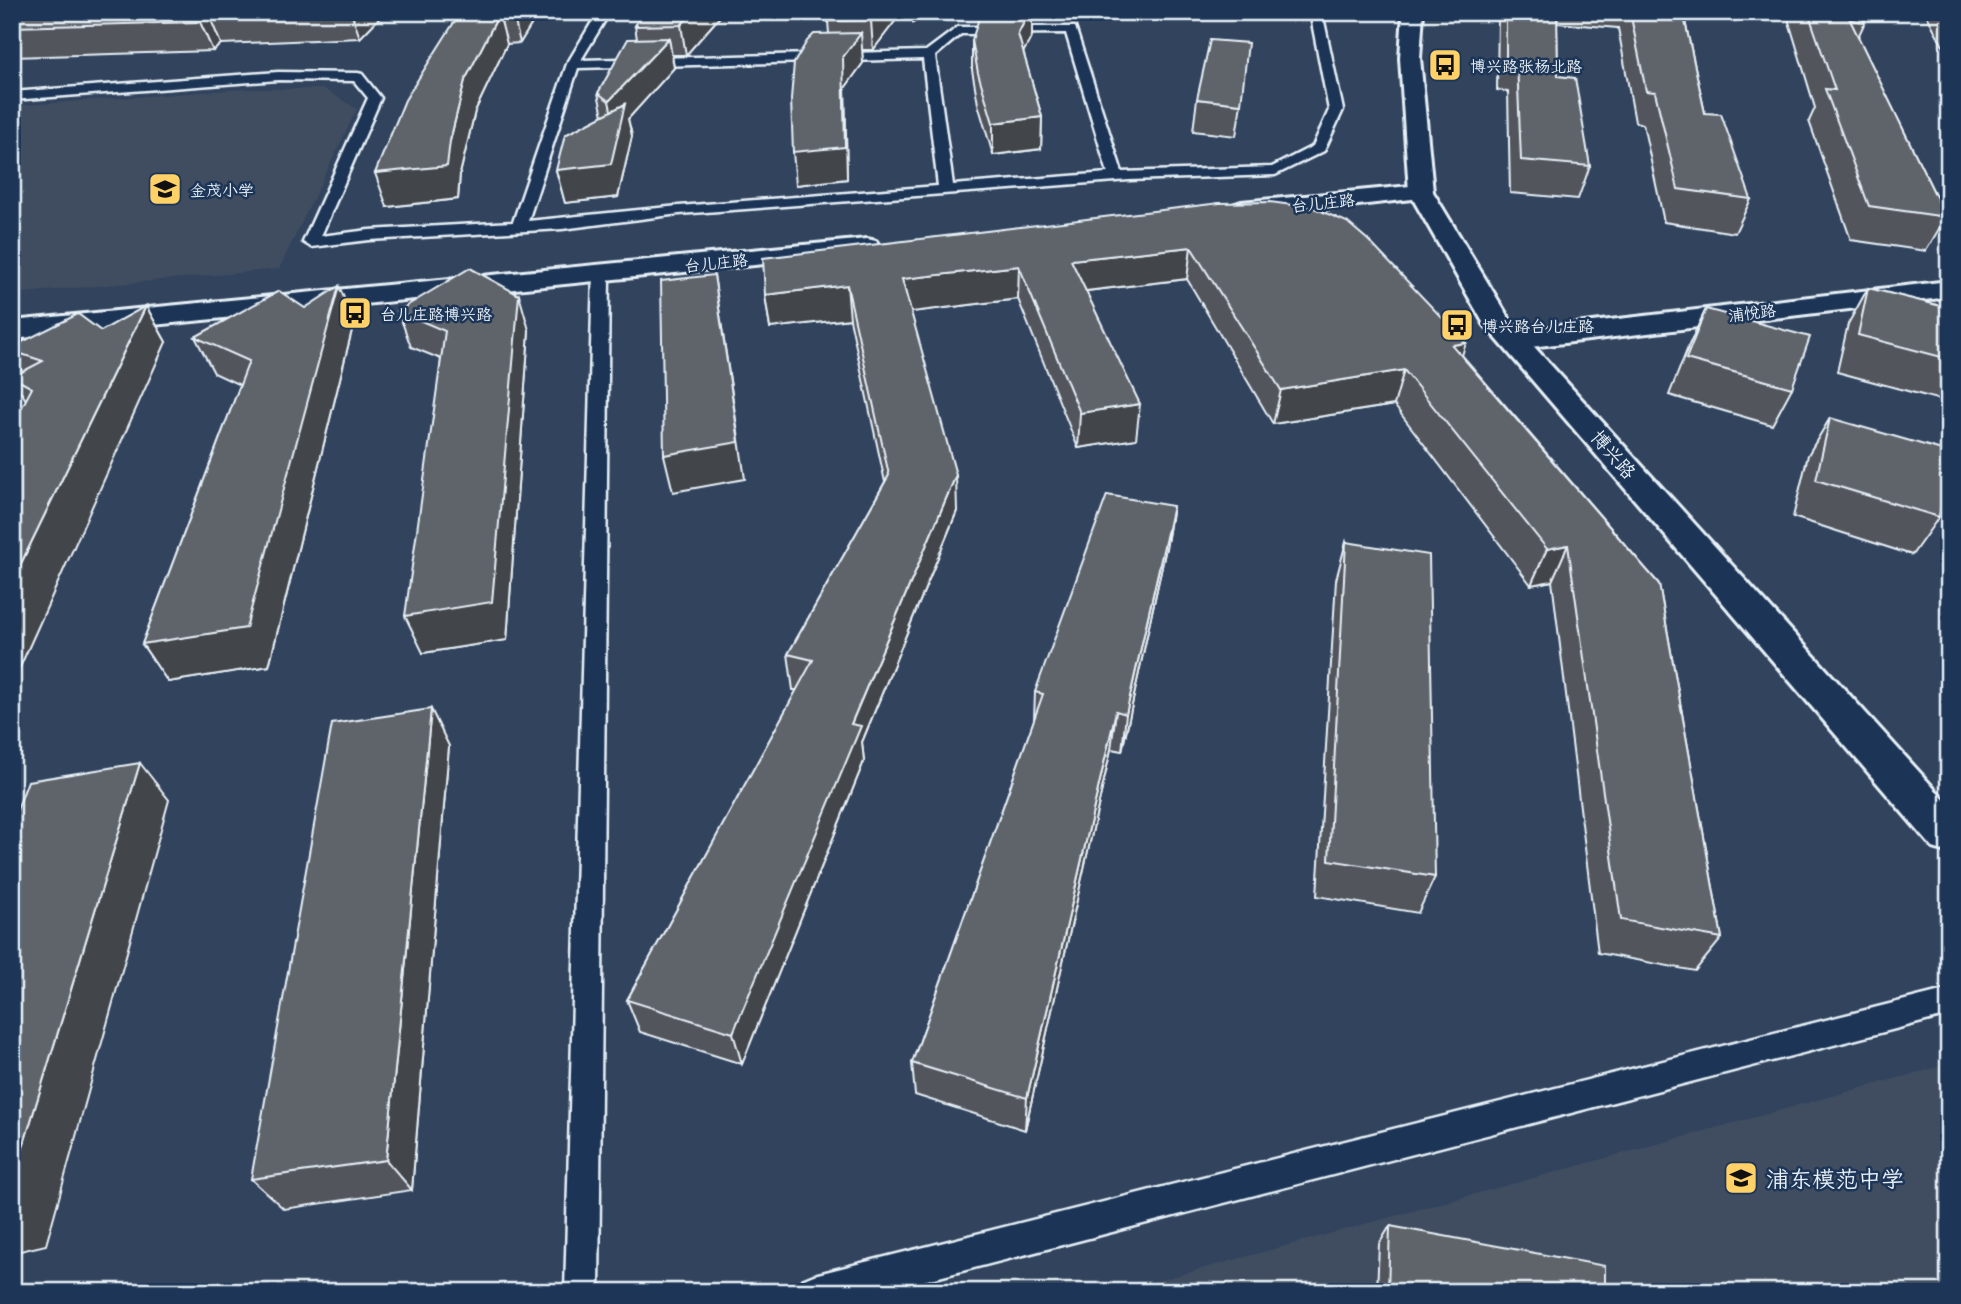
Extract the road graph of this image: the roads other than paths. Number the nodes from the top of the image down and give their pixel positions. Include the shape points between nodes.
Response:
1 (604, 12) edge
2 (1413, 12) edge
3 (1312, 13) edge
4 (929, 55) junction
5 (572, 64) junction
6 (12, 96) edge
7 (1116, 177) junction
8 (946, 190) junction
9 (1421, 192) junction
10 (1223, 212) edge
11 (519, 226) junction
12 (891, 244) edge
13 (601, 273) junction
14 (1949, 289) edge
15 (12, 330) edge
16 (1514, 340) junction
17 (1949, 835) edge
18 (1949, 1002) edge
19 (582, 1292) edge
20 (814, 1292) edge

1 - 5 lane
2 - 9 street, 博兴路 via 1410,58
3 - 7 lane via 1336,110 1319,148 1275,171
4 - 5 lane
4 - 7 lane via 958,31 1071,29
4 - 8 lane
5 - 11 lane
6 - 11 lane via 278,76 358,77 375,98 311,242
7 - 8 lane
8 - 11 lane
9 - 10 street, 台儿庄路
9 - 16 street, 博兴路 via 1498,324
12 - 13 street, 台儿庄路
13 - 15 street, 台儿庄路
13 - 19 lane
14 - 16 street, 浦悦路
16 - 17 street, 博兴路
18 - 20 lane

